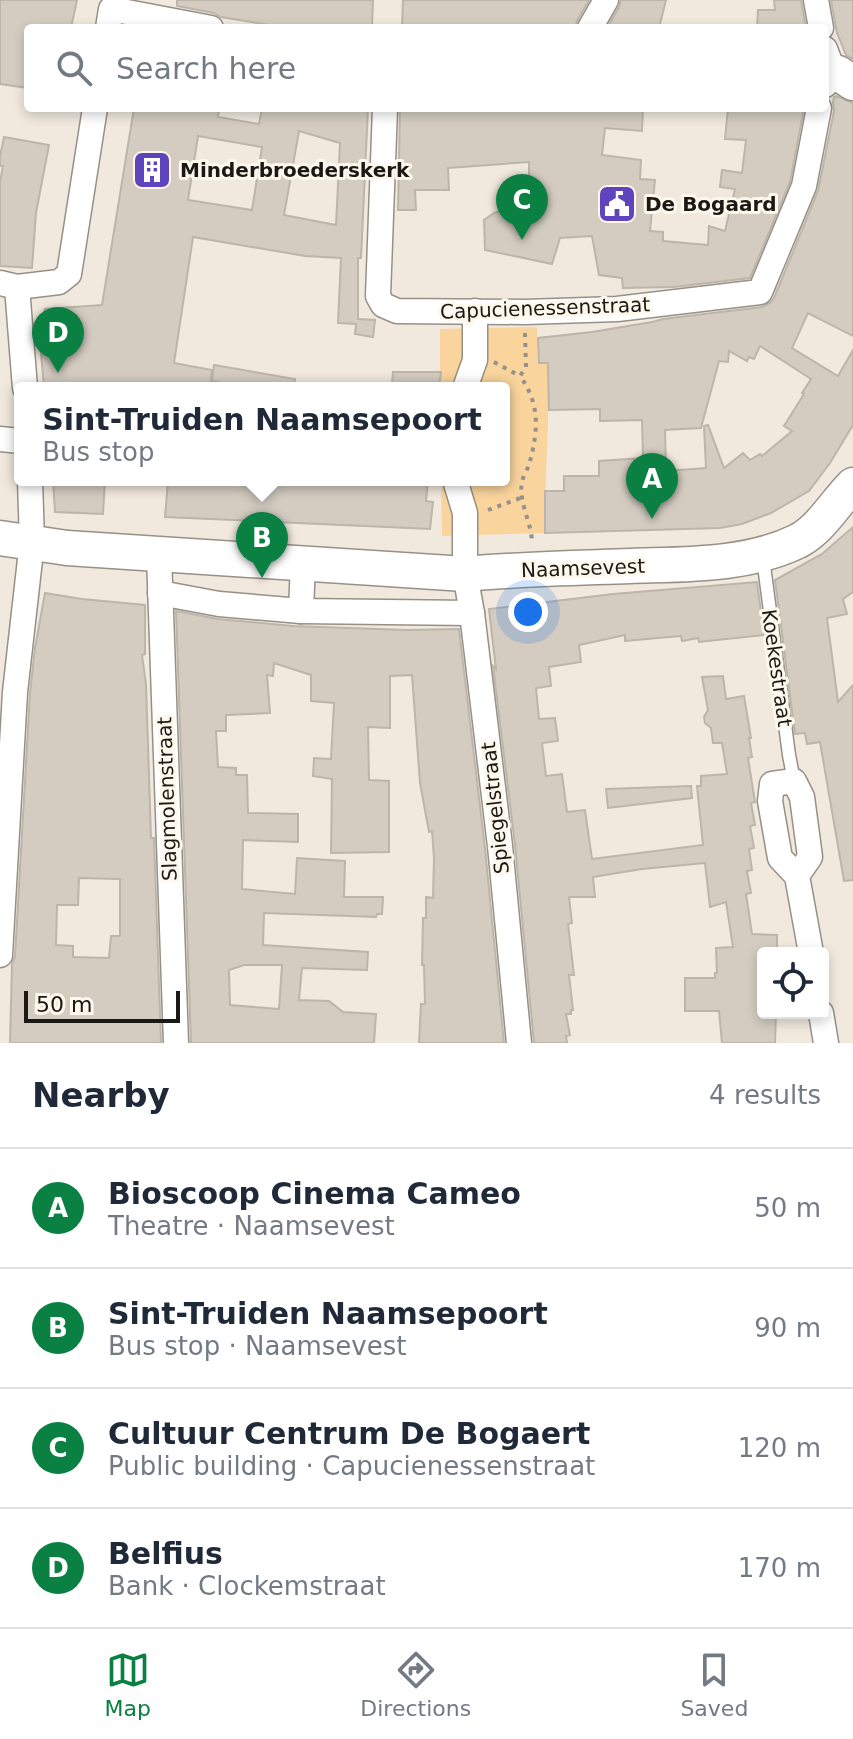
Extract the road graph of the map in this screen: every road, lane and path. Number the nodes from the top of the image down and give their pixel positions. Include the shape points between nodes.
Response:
1 (606, 0) edge
2 (816, 0) edge
3 (109, 19) edge
4 (166, 24) edge
5 (592, 24) edge
6 (820, 24) edge
7 (94, 112) edge
8 (385, 112) edge
9 (818, 112) edge
10 (9, 285) edge
11 (475, 311) junction
12 (525, 312) junction
13 (24, 382) edge
14 (467, 382) edge
15 (849, 485) edge
16 (29, 486) edge
17 (457, 486) edge
18 (523, 497) junction
19 (465, 536) junction
20 (16, 540) edge
21 (763, 554) junction
22 (159, 555) junction
23 (303, 563) junction
24 (531, 569) junction
25 (465, 574) junction
26 (160, 593) junction
27 (301, 611) junction
28 (472, 613) junction
29 (8, 692) edge
30 (794, 781) joint
31 (810, 947) edge
32 (0, 955) edge
33 (822, 1019) edge
34 (176, 1043) edge
35 (519, 1043) edge
36 (826, 1043) edge

1 - 5 street
2 - 6 street
3 - 4 street
7 - 10 street via 69,274 59,282
8 - 11 street, Capucienessenstraat via 378,296 397,311
9 - 12 street, Capucienessenstraat via 804,186 760,292 617,309
10 - 13 street
11 - 12 street, Capucienessenstraat
11 - 14 street via 475,360
12 - 18 path via 526,367 520,376 536,405 536,439 522,483
15 - 21 street, Naamsevest via 822,522 800,540
16 - 20 street
17 - 19 street, Spiegelstraat
18 - 19 path via 483,512 480,536
18 - 24 path via 532,530
19 - 25 street, Spiegelstraat
20 - 22 street, Naamsevest
20 - 29 street
21 - 24 street, Naamsevest via 659,565
21 - 30 lane, Koekestraat
22 - 23 street, Naamsevest
22 - 26 street, Slagmolenstraat
23 - 25 street, Naamsevest
23 - 27 street
24 - 25 street, Naamsevest
25 - 28 street, Spiegelstraat
26 - 27 street
26 - 34 street, Slagmolenstraat
27 - 28 street
28 - 35 street, Spiegelstraat
29 - 32 street
30 - 31 street, Koekestraat via 772,784 770,801 780,858 797,876
33 - 36 street

